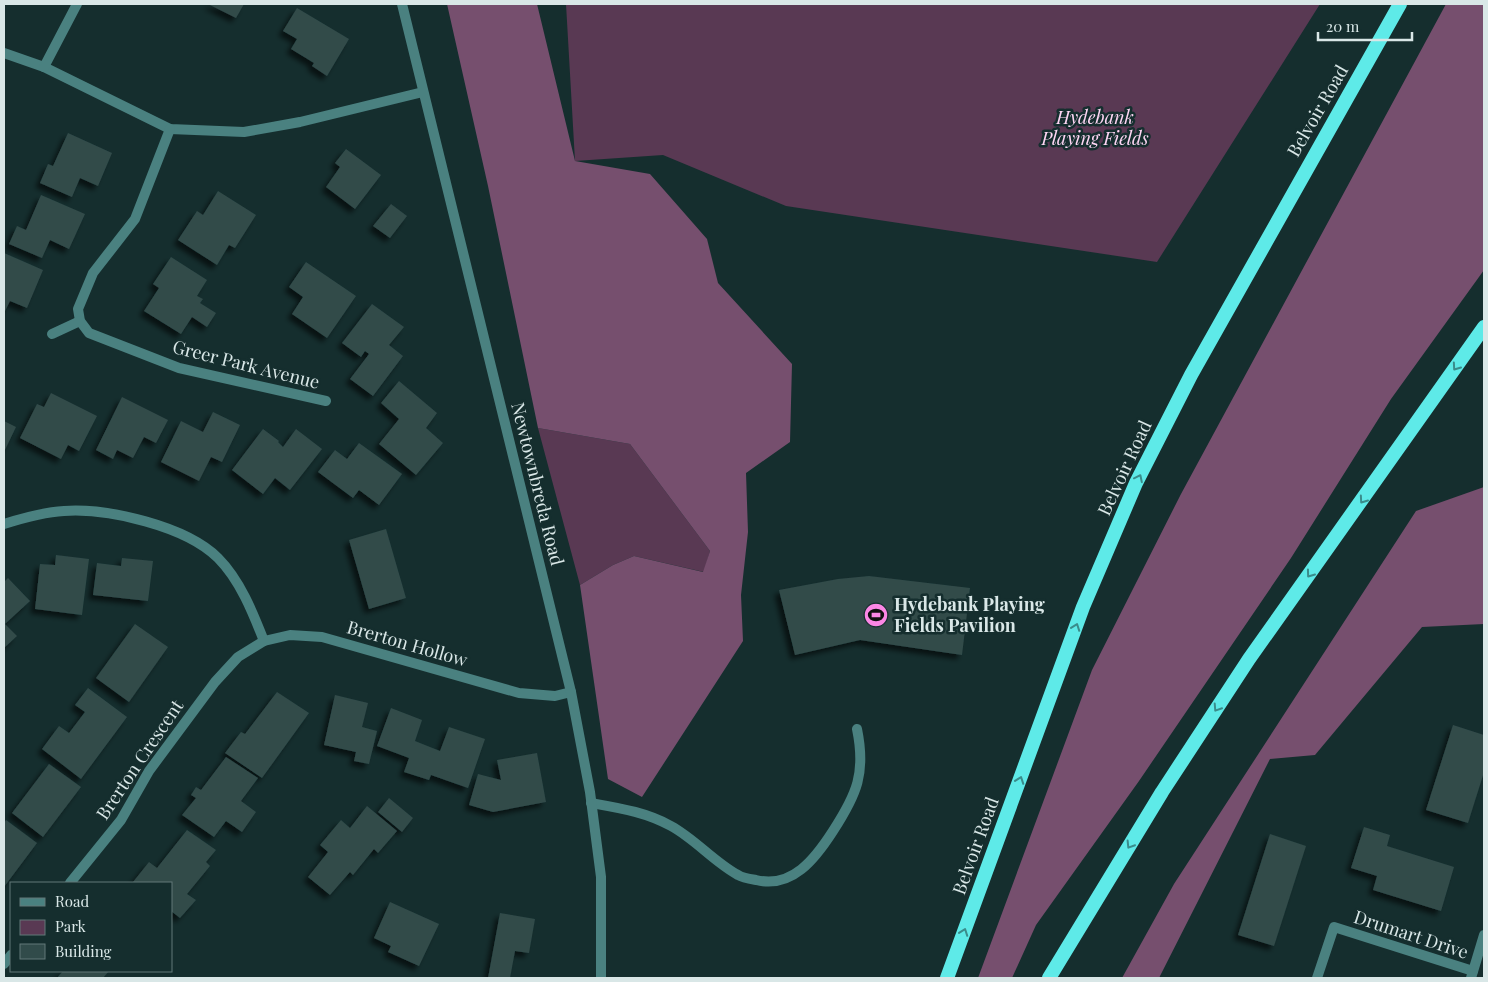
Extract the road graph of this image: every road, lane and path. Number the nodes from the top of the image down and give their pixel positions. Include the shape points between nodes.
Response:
1 (77, 4) edge
2 (402, 4) edge
3 (1400, 4) edge
4 (4, 53) edge
5 (44, 66) junction
6 (423, 92) junction
7 (170, 129) junction
8 (80, 321) junction
9 (1484, 327) edge
10 (52, 334) dead end
11 (326, 401) dead end
12 (4, 524) edge
13 (264, 642) junction
14 (238, 657) joint
15 (571, 692) junction
16 (857, 728) dead end
17 (591, 803) junction
18 (71, 882) edge
19 (1484, 935) edge
20 (1472, 975) edge
21 (601, 978) edge
22 (948, 978) edge
23 (1049, 978) edge
24 (1317, 978) edge

1 - 5 street
2 - 6 street, Newtownbreda Road
22 -> 3 highway, Belvoir Road via 1083,607 1136,483 1196,366
4 - 5 street
5 - 7 street
6 - 7 street via 244,132
6 - 15 street, Newtownbreda Road
7 - 8 street via 135,219 93,272 78,309
8 - 10 street
8 - 11 street, Greer Park Avenue via 89,333 178,368
9 -> 23 highway via 1249,659 1162,792
12 - 13 street via 64,511 147,522 181,533 219,558 252,610
13 - 14 street, Brerton Hollow
13 - 15 street, Brerton Hollow via 290,635 322,637 519,693 547,696
14 - 18 street, Brerton Crescent via 149,771 121,820
15 - 17 street, Newtownbreda Road
16 - 17 street via 862,753 858,782 846,811 815,856 790,878 766,883 739,876 653,816
17 - 21 street, Newtownbreda Road via 601,877
19 - 20 street, Drumart Drive
20 - 24 street, Drumart Drive via 1334,927

